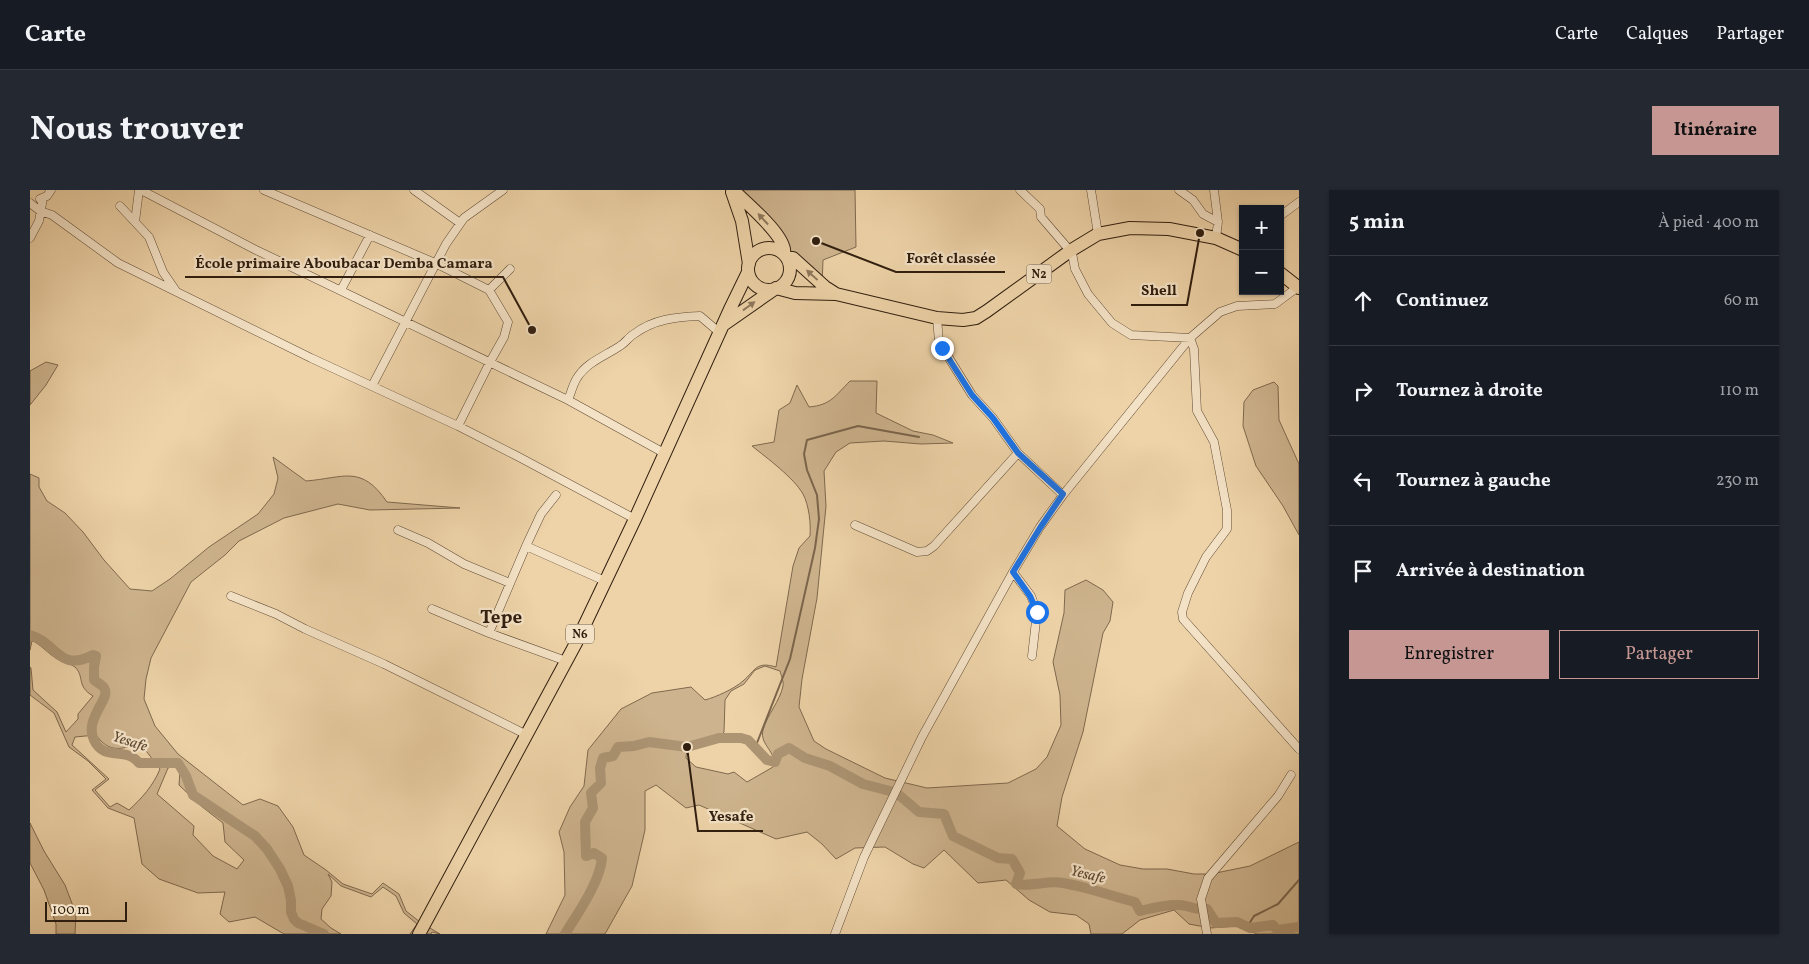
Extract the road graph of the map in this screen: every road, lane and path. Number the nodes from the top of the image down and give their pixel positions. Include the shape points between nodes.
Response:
1 (51, 190) edge
2 (140, 190) edge
3 (264, 190) edge
4 (414, 190) edge
5 (503, 190) edge
6 (732, 190) edge
7 (1020, 190) edge
8 (1091, 190) edge
9 (1179, 190) edge
10 (1214, 190) edge
11 (43, 198) junction
12 (30, 202) edge
13 (1299, 202) edge
14 (120, 206) dead end
15 (40, 211) junction
16 (1284, 213) edge
17 (135, 222) junction
18 (1218, 222) junction
19 (460, 223) junction
20 (370, 234) junction
21 (1098, 234) junction
22 (30, 238) edge
23 (1216, 238) junction
24 (1239, 246) edge
25 (1070, 251) junction
26 (785, 256) junction
27 (435, 263) junction
28 (748, 268) junction
29 (510, 269) dead end
30 (1284, 276) edge
31 (776, 288) junction
32 (1298, 288) edge
33 (341, 290) junction
34 (489, 290) junction
35 (177, 293) junction
36 (836, 294) junction
37 (937, 318) junction
38 (405, 321) junction
39 (722, 329) junction
40 (1190, 338) junction
41 (490, 362) junction
42 (372, 386) junction
43 (568, 400) junction
44 (458, 426) junction
45 (664, 453) junction
46 (1018, 453) junction
47 (1063, 494) junction
48 (556, 495) dead end
49 (635, 519) junction
50 (855, 525) dead end
51 (398, 530) dead end
52 (526, 546) junction
53 (1013, 572) junction
54 (605, 581) junction
55 (510, 583) junction
56 (231, 596) dead end
57 (432, 609) dead end
58 (489, 634) junction
59 (1032, 656) dead end
60 (566, 662) junction
61 (527, 735) junction
62 (1299, 749) edge
63 (1291, 775) dead end
64 (420, 934) edge
65 (835, 934) edge
66 (1207, 934) edge

1 - 11 street
2 - 17 street
2 - 33 street
3 - 20 street
4 - 19 street
5 - 19 street
26 -> 6 highway via 784,245 778,236
6 - 28 highway via 742,221
7 - 25 street via 1040,209 1041,217
8 - 21 street
9 - 18 street via 1203,214
10 - 18 street
11 - 12 street
11 - 15 street
12 - 15 street
13 - 16 street
14 - 17 street
15 - 22 street
15 - 35 street via 52,215 118,263
17 - 35 street via 149,237 163,272
18 - 23 street
19 - 27 street
20 - 27 street
20 - 33 street
21 - 23 highway, N2 via 1152,227
21 - 25 highway, N2
23 - 24 highway, N2
25 - 37 highway, N2 via 976,318
25 - 40 street via 1088,294 1112,323 1131,335
26 - 28 highway via 778,250 766,248 755,254
26 - 31 highway via 790,263 789,276
36 -> 26 highway, N2 via 796,261
27 - 34 street
27 - 38 street
28 - 31 highway via 750,278 758,287
28 - 39 highway, N6
29 - 34 street
30 - 32 highway
31 - 36 highway, N2 via 795,293
39 -> 31 highway
32 - 40 street via 1275,304 1237,306 1220,312
33 - 38 street
34 - 41 street via 508,322 504,337
35 - 42 street
36 - 37 highway, N2
37 - 46 street via 942,348 972,395
38 - 41 street
38 - 42 street
39 - 43 street via 700,316 678,316 649,325 592,362 577,378
39 - 45 highway, N6
40 - 47 street
40 - 62 street via 1194,350 1196,411 1214,442 1227,510 1227,529 1206,557 1188,593 1183,619
41 - 43 street
41 - 44 street
42 - 44 street
43 - 45 street
44 - 49 street
45 - 49 highway, N6
46 - 47 street
46 - 50 street via 927,551 918,552
47 - 53 street
48 - 52 street via 541,514
49 - 54 highway, N6
51 - 55 street via 464,564
52 - 54 street
52 - 55 street
53 - 59 street via 1037,612
53 - 65 street via 922,737 864,856
54 - 60 highway, N6
55 - 58 street
56 - 61 street via 384,664
57 - 58 street
58 - 60 street
60 - 61 highway, N6
61 - 64 highway, N6
63 - 66 street via 1278,796 1208,878 1201,899

